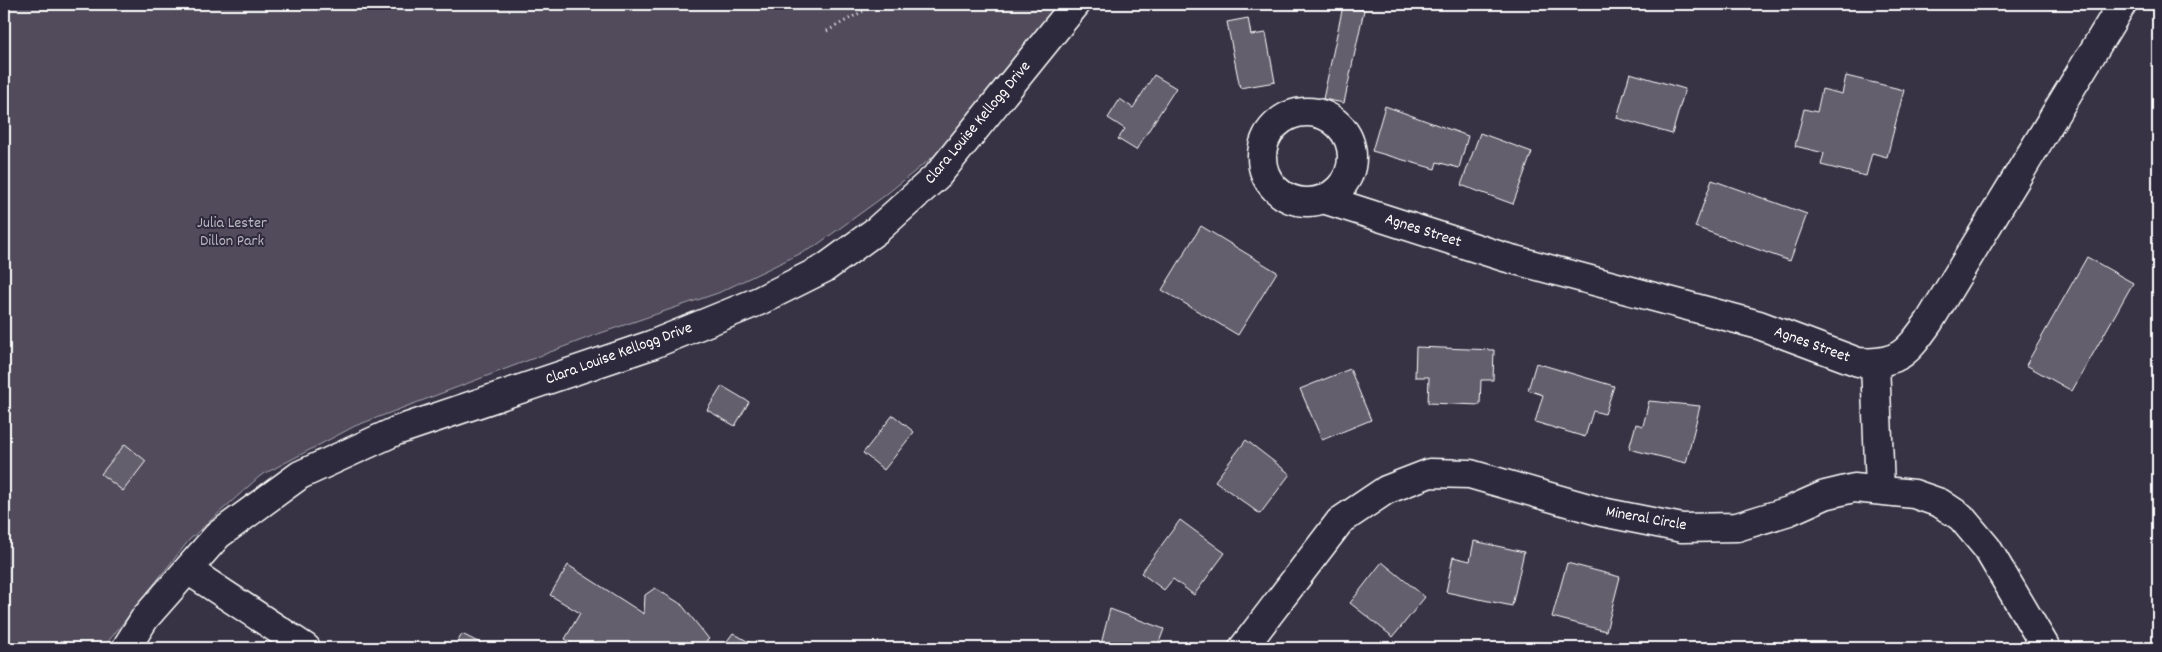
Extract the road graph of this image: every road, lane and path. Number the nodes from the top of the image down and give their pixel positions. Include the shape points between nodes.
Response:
1 (876, 4) edge
2 (1076, 4) edge
3 (2122, 4) edge
4 (827, 31) dead end
5 (1323, 199) dead end
6 (1875, 363) junction
7 (1880, 489) junction
8 (188, 570) junction
9 (126, 648) edge
10 (306, 648) edge
11 (1243, 648) edge
12 (2046, 648) edge

1 - 4 path
2 - 8 street, Clara Louise Kellogg Drive via 938,175 877,230 825,268 759,301 650,345 396,432 300,475 218,535
3 - 6 street, Agnes Street via 1929,322 1914,343 1892,361
5 - 6 street, Agnes Street via 1504,257 1759,326 1858,362
6 - 7 street
7 - 11 street, Mineral Circle via 1854,488 1825,495 1737,527 1682,528 1602,512 1470,474 1430,473 1386,490 1340,521
7 - 12 street, Mineral Circle via 1914,494 1940,503 1961,517 1987,548
8 - 9 street, Clara Louise Kellogg Drive via 145,618
8 - 10 street

